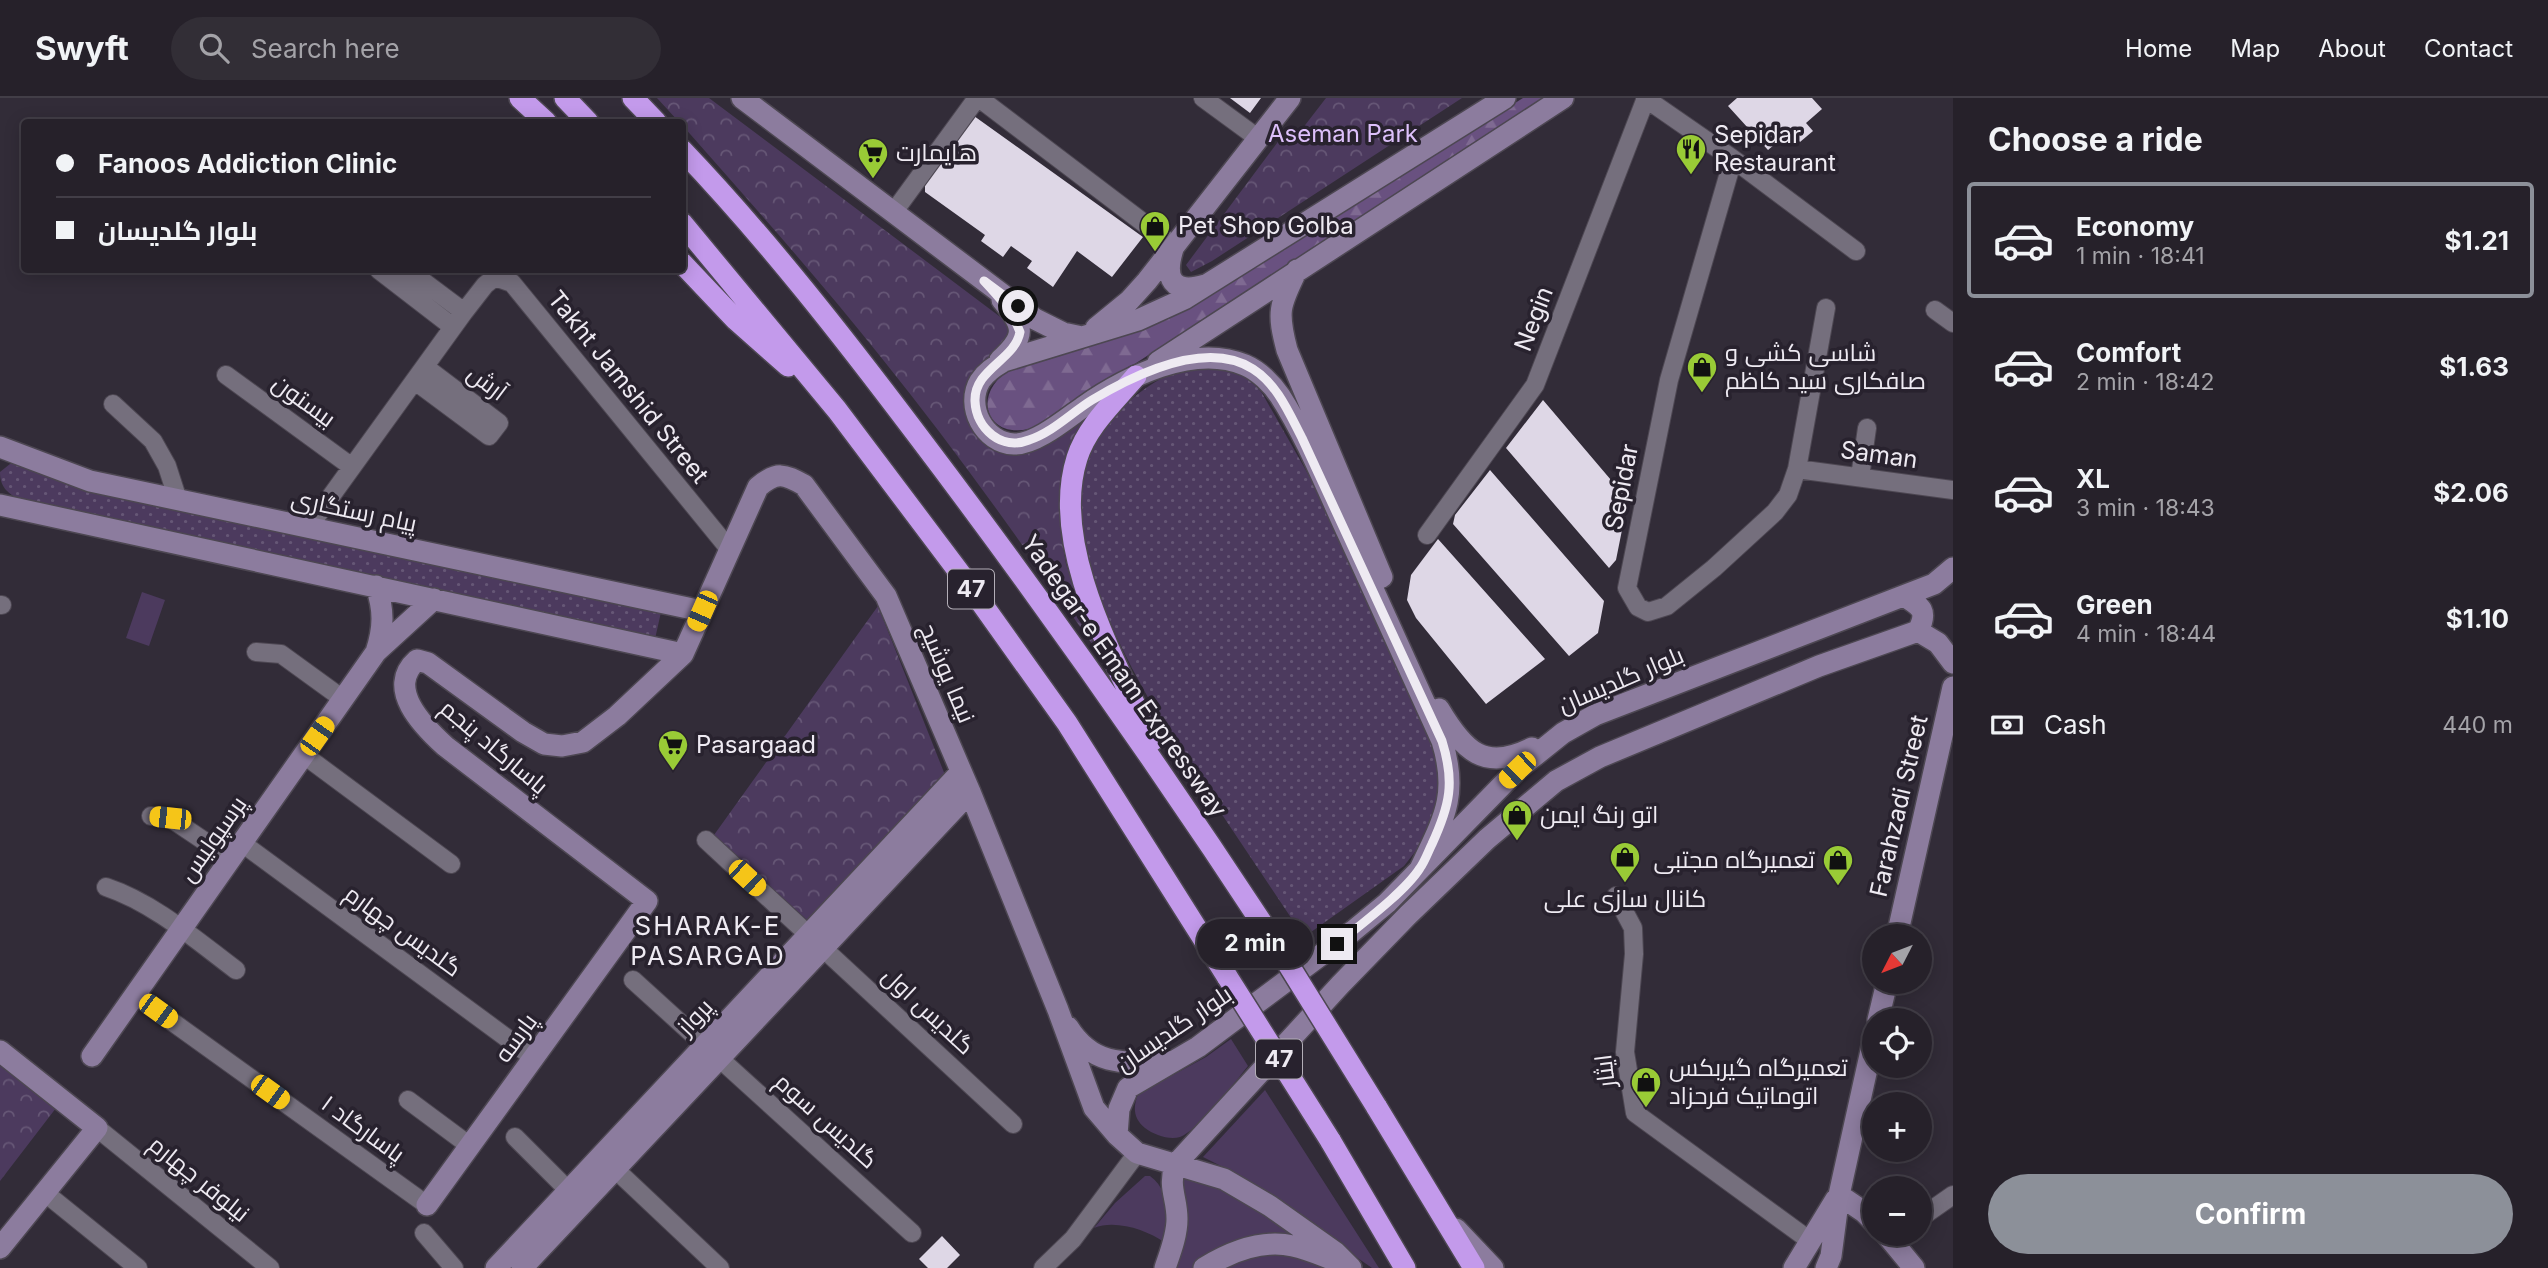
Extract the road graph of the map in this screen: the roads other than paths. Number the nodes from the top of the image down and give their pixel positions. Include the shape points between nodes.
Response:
1 (520, 98) edge
2 (565, 98) edge
3 (633, 98) edge
4 (742, 98) edge
5 (978, 98) edge
6 (1203, 98) edge
7 (1290, 98) edge
8 (1505, 98) edge
9 (1563, 98) edge
10 (1645, 98) edge
11 (543, 119) edge
12 (585, 119) edge
13 (653, 119) edge
14 (1259, 139) junction
15 (686, 154) edge
16 (1733, 159) junction
17 (893, 213) junction
18 (686, 228) edge
19 (1174, 246) junction
20 (1856, 251) dead end
21 (686, 267) edge
22 (1297, 270) junction
23 (383, 273) edge
24 (412, 273) edge
25 (984, 281) junction
26 (1210, 284) junction
27 (1826, 307) dead end
28 (1936, 310) dead end
29 (464, 312) junction
30 (1953, 323) edge
31 (453, 327) junction
32 (1083, 337) junction
33 (990, 369) junction
34 (226, 375) dead end
35 (1136, 376) junction
36 (113, 404) dead end
37 (838, 410) junction
38 (1867, 428) dead end
39 (0, 447) edge
40 (22, 455) junction
41 (0, 463) edge
42 (352, 467) junction
43 (1797, 469) junction
44 (1860, 477) junction
45 (1953, 490) edge
46 (178, 500) junction
47 (4, 504) edge
48 (308, 528) junction
49 (1427, 535) dead end
50 (730, 550) junction
51 (1953, 568) edge
52 (376, 586) junction
53 (1904, 596) junction
54 (434, 598) junction
55 (702, 611) junction
56 (1917, 631) junction
57 (256, 652) dead end
58 (376, 652) junction
59 (682, 654) junction
60 (1953, 663) edge
61 (1953, 687) edge
62 (343, 699) junction
63 (1563, 733) junction
64 (304, 755) junction
65 (961, 772) junction
66 (1171, 785) junction
67 (970, 792) junction
68 (151, 816) dead end
69 (706, 840) dead end
70 (237, 851) junction
71 (451, 864) dead end
72 (1420, 869) junction
73 (106, 887) dead end
74 (1616, 896) dead end
75 (647, 901) joint
76 (1900, 924) edge
77 (181, 929) junction
78 (816, 942) junction
79 (236, 970) dead end
80 (633, 981) dead end
81 (135, 995) junction
82 (1058, 1010) junction
83 (0, 1051) edge
84 (713, 1051) junction
85 (92, 1056) dead end
86 (534, 1058) junction
87 (1173, 1061) junction
88 (1865, 1078) edge
89 (408, 1100) dead end
90 (1013, 1124) dead end
91 (97, 1128) junction
92 (1117, 1135) junction
93 (515, 1137) dead end
94 (470, 1146) junction
95 (1136, 1153) junction
96 (1175, 1165) junction
97 (615, 1169) junction
98 (568, 1190) junction
99 (44, 1192) junction
100 (1839, 1195) junction
101 (1953, 1195) edge
102 (427, 1205) joint
103 (1437, 1209) junction
104 (1932, 1210) edge
105 (1862, 1211) edge
106 (424, 1233) dead end
107 (912, 1233) dead end
108 (1809, 1240) junction
109 (1899, 1246) edge
110 (0, 1248) edge
111 (500, 1266) edge
112 (1349, 1266) edge
113 (138, 1268) edge
114 (270, 1268) edge
115 (454, 1268) edge
116 (523, 1268) edge
117 (720, 1268) edge
118 (1042, 1268) edge
119 (1165, 1268) edge
120 (1204, 1268) edge
121 (1405, 1268) edge
122 (1474, 1268) edge
123 (1493, 1268) edge
124 (1794, 1268) edge
125 (1826, 1268) edge
126 (1914, 1268) edge

1 - 11 highway
2 - 12 highway
3 - 13 highway
4 - 17 street
5 - 17 street
5 - 19 street
6 - 14 street
7 - 14 street
8 - 26 street
9 - 22 street
10 - 16 street
10 - 49 street, Negin via 1535,385
14 - 19 street
15 - 66 highway, Yadegar-e Emam Expressway / 47 via 872,375
16 - 20 street
16 - 43 street, Sepidar via 1669,380 1627,588 1638,607 1647,612 1667,606 1714,568 1775,512 1788,495
17 - 25 street
18 - 37 highway, 47
19 - 26 street via 1168,266 1173,282 1192,288
19 - 32 street via 1129,301
21 - 37 highway via 736,320
22 - 35 street
22 - 63 street via 1280,308 1287,350 1428,688 1450,728 1475,753 1494,760 1516,757
23 - 31 street
24 - 29 street
25 - 32 street via 1049,327
25 - 33 street via 1010,311 1020,332 1015,347
26 - 32 street via 1138,320
27 - 43 street, Sepidar
28 - 30 street
29 - 31 street, Takht Jamshid Street
29 - 50 street, Takht Jamshid Street via 495,277 512,283
31 - 42 street, Takht Jamshid Street
32 - 33 street
33 - 35 street via 974,398 976,415 991,435 1014,444 1053,429
34 - 42 street, بیستون
35 - 66 highway via 1087,437 1077,457 1070,527 1101,629
35 - 72 street via 1202,357 1222,358 1254,370 1280,396 1450,765 1444,816
36 - 46 street via 153,441
37 - 121 highway, 47, bridge via 1066,723 1330,1140
38 - 44 street
39 - 40 street, پیام رستگاری
40 - 41 street
40 - 46 street, پیام رستگاری via 90,481
42 - 48 street, Takht Jamshid Street
43 - 44 street, Saman
44 - 45 street, Saman
46 - 48 street, پیام رستگاری
47 - 52 street
48 - 55 street, پیام رستگاری
50 - 55 street
50 - 65 street, نیما یوشیج via 758,487 771,476 787,476 804,485 886,596
51 - 53 street, بلوار گلدیسان via 1934,583
52 - 54 street
52 - 58 street, پرسپولیس via 383,608 383,631
53 - 56 street via 1923,612
53 - 63 street, بلوار گلدیسان via 1595,715
54 - 58 street, پرسپولیس
54 - 59 street
55 - 59 street
56 - 60 street via 1938,643
56 - 96 street via 1819,666 1600,757 1556,781 1408,915
57 - 62 street via 281,654
58 - 62 street, پرسپولیس
59 - 75 street, پاسارگاد پنجم via 617,716 583,742 562,746 544,744 523,733 428,663 416,660 407,669 404,683 410,705 424,727 445,746
61 - 76 street, Farahzadi Street
62 - 64 street, پرسپولیس
63 - 72 street, بلوار گلدیسان via 1517,770
64 - 70 street, پرسپولیس
64 - 71 street
65 - 67 street, نیما یوشیج
65 - 78 street, پرواز
66 - 103 highway, Yadegar-e Emam Expressway / 47, bridge via 1275,943
67 - 78 street, پرواز
67 - 82 street, نیما یوشیج
68 - 70 street, گلدیس چهارم via 170,818
69 - 78 street, گلدیس اول
70 - 77 street, پرسپولیس
70 - 86 street, گلدیس چهارم
72 - 87 street, بلوار گلدیسان via 1387,903 1321,956
73 - 77 street via 126,894
74 - 108 street, ایثار via 1633,928 1625,1052 1635,1113
75 - 86 street, پارسه
77 - 79 street
77 - 81 street, پرسپولیس
78 - 84 street, پرواز
78 - 90 street, گلدیس اول
80 - 84 street
81 - 85 street, پرسپولیس
81 - 102 street, پاسارگاد ۱
82 - 87 street via 1071,1032 1096,1055 1119,1063
82 - 92 street via 1087,1096
83 - 91 street
84 - 97 street, پرواز
84 - 98 street, پرواز
84 - 107 street, گلدیس سوم
86 - 94 street, پارسه
87 - 92 street, بلوار گلدیسان via 1128,1088 1119,1109
88 - 100 street
89 - 94 street
91 - 99 street
91 - 114 street, نیلوفر چهارم
92 - 95 street
93 - 98 street
94 - 102 street, پارسه
95 - 96 street
95 - 118 street via 1073,1239
96 - 112 street via 1242,1188
96 - 119 street via 1171,1188 1176,1228
97 - 116 street, پرواز
97 - 117 street
98 - 111 street, پرواز
99 - 110 street
99 - 113 street
100 - 105 street
100 - 108 street
100 - 125 street via 1832,1256
101 - 104 street
103 - 122 highway, Yadegar-e Emam Expressway / 47
103 - 123 street
106 - 115 street
108 - 124 street
109 - 126 street
112 - 120 street via 1276,1244 1232,1253

